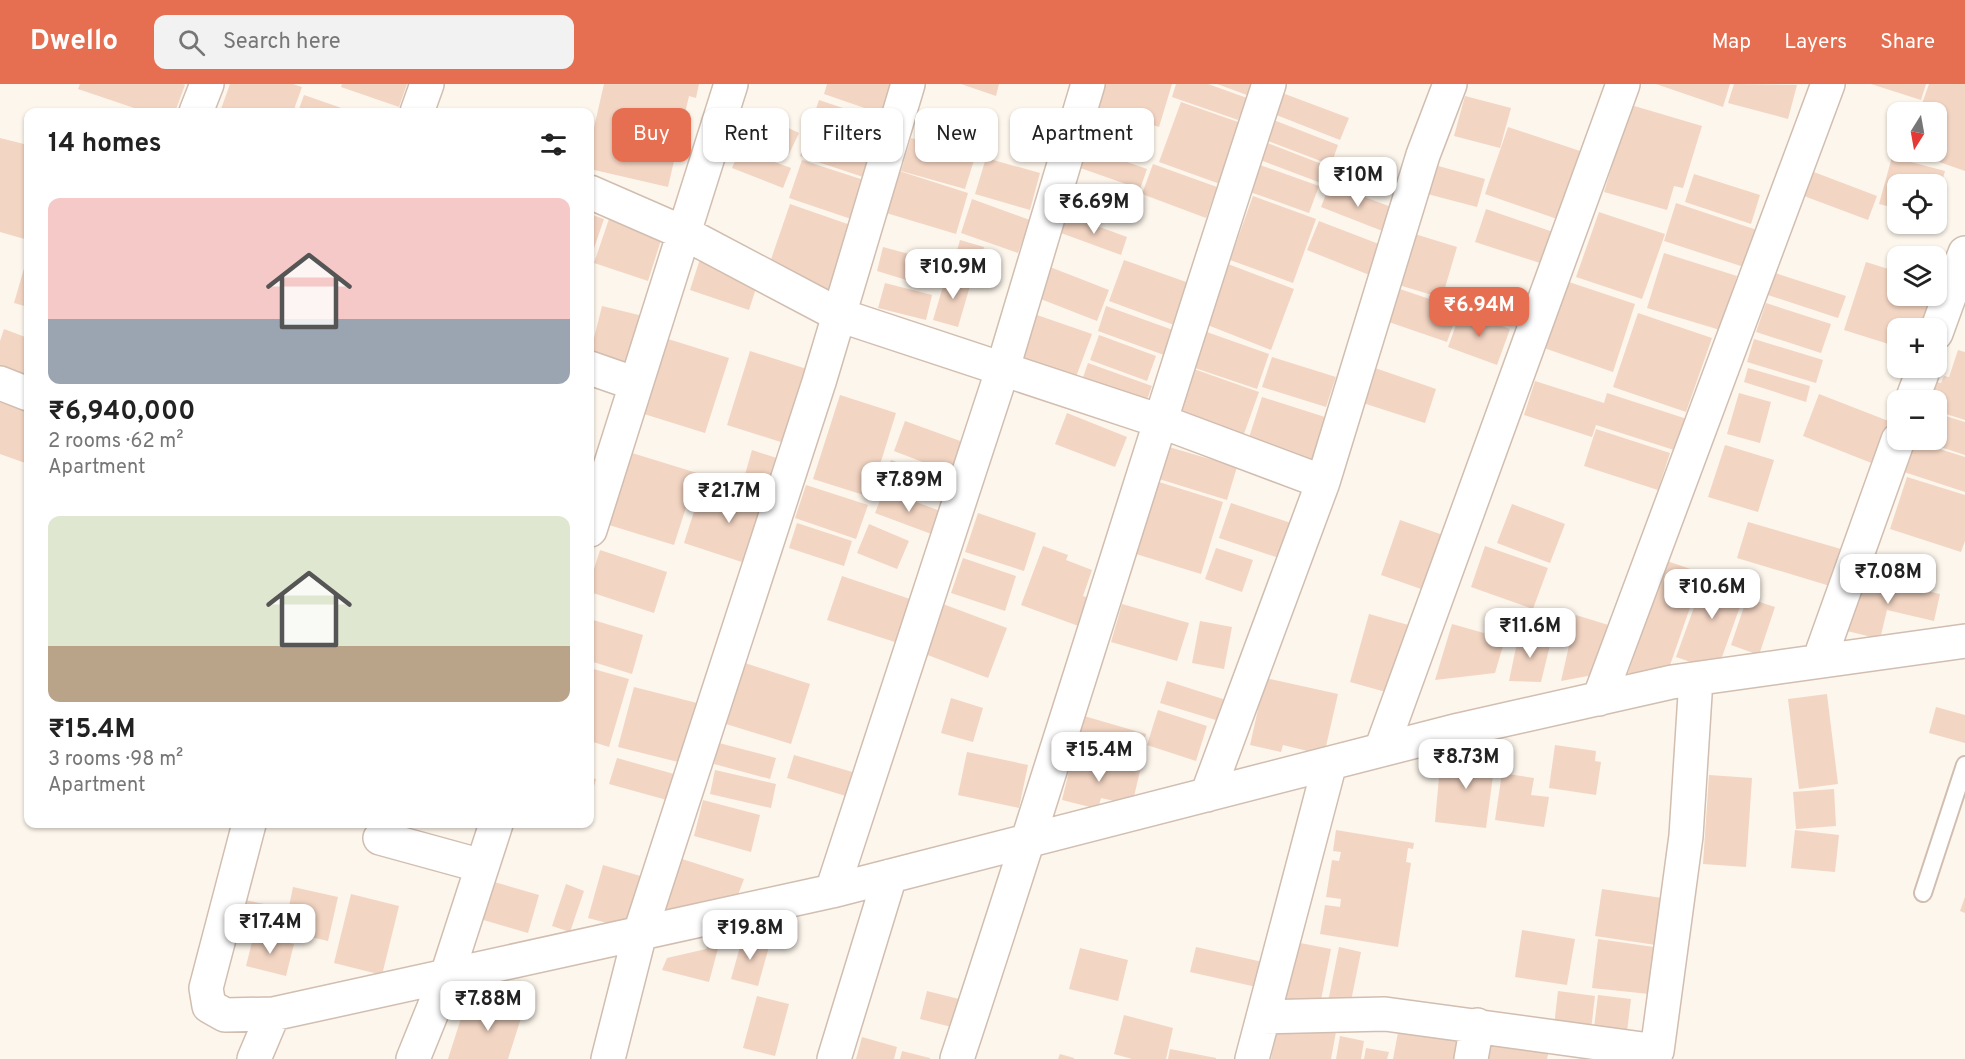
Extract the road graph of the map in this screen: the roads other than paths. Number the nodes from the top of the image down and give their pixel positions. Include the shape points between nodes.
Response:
1 (207, 84) edge
2 (427, 84) edge
3 (731, 84) edge
4 (908, 84) edge
5 (1088, 84) edge
6 (1269, 84) edge
7 (1450, 84) edge
8 (1623, 84) edge
9 (1828, 84) edge
10 (198, 108) edge
11 (418, 108) edge
12 (594, 194) edge
13 (684, 233) junction
14 (1965, 253) edge
15 (839, 315) junction
16 (1941, 318) edge
17 (1003, 368) junction
18 (594, 369) edge
19 (0, 383) edge
20 (636, 384) junction
21 (24, 392) edge
22 (1160, 421) junction
23 (1894, 450) edge
24 (1323, 482) junction
25 (594, 517) edge
26 (1965, 641) edge
27 (1819, 661) junction
28 (1696, 679) junction
29 (1599, 699) junction
30 (1381, 750) junction
31 (1330, 763) junction
32 (1965, 765) edge
33 (1207, 795) junction
34 (248, 828) edge
35 (495, 828) edge
36 (380, 838) dead end
37 (1030, 840) junction
38 (483, 866) junction
39 (890, 876) junction
40 (831, 891) junction
41 (1923, 893) dead end
42 (640, 933) junction
43 (447, 975) junction
44 (273, 1014) junction
45 (1263, 1017) junction
46 (1477, 1025) junction
47 (1610, 1052) edge
48 (254, 1059) edge
49 (413, 1059) edge
50 (608, 1059) edge
51 (834, 1059) edge
52 (957, 1059) edge
53 (1252, 1059) edge
54 (1471, 1059) edge

1 - 10 street
2 - 11 street
3 - 13 street
4 - 15 street
5 - 17 street
6 - 22 street
7 - 24 street via 1423,155
8 - 30 street
9 - 29 street
12 - 13 street
13 - 15 street
13 - 20 street
14 - 16 street
15 - 17 street
15 - 42 street
17 - 22 street
17 - 40 street
18 - 20 street
19 - 21 street
20 - 25 street
22 - 24 street
22 - 37 street
23 - 27 street
24 - 33 street
26 - 27 street
27 - 28 street
28 - 29 street
28 - 47 street via 1686,836 1657,1051
29 - 30 street
30 - 31 street
31 - 33 street
31 - 45 street
32 - 41 lane
33 - 37 street
34 - 44 street via 206,988 209,1006 225,1015
35 - 38 street
36 - 38 street
37 - 39 street
37 - 52 street
38 - 43 street
39 - 40 street
39 - 51 street
40 - 42 street
42 - 43 street
42 - 50 street
43 - 44 street
43 - 49 street
44 - 48 street
45 - 46 street via 1385,1014
45 - 53 street
46 - 47 street
46 - 54 street

